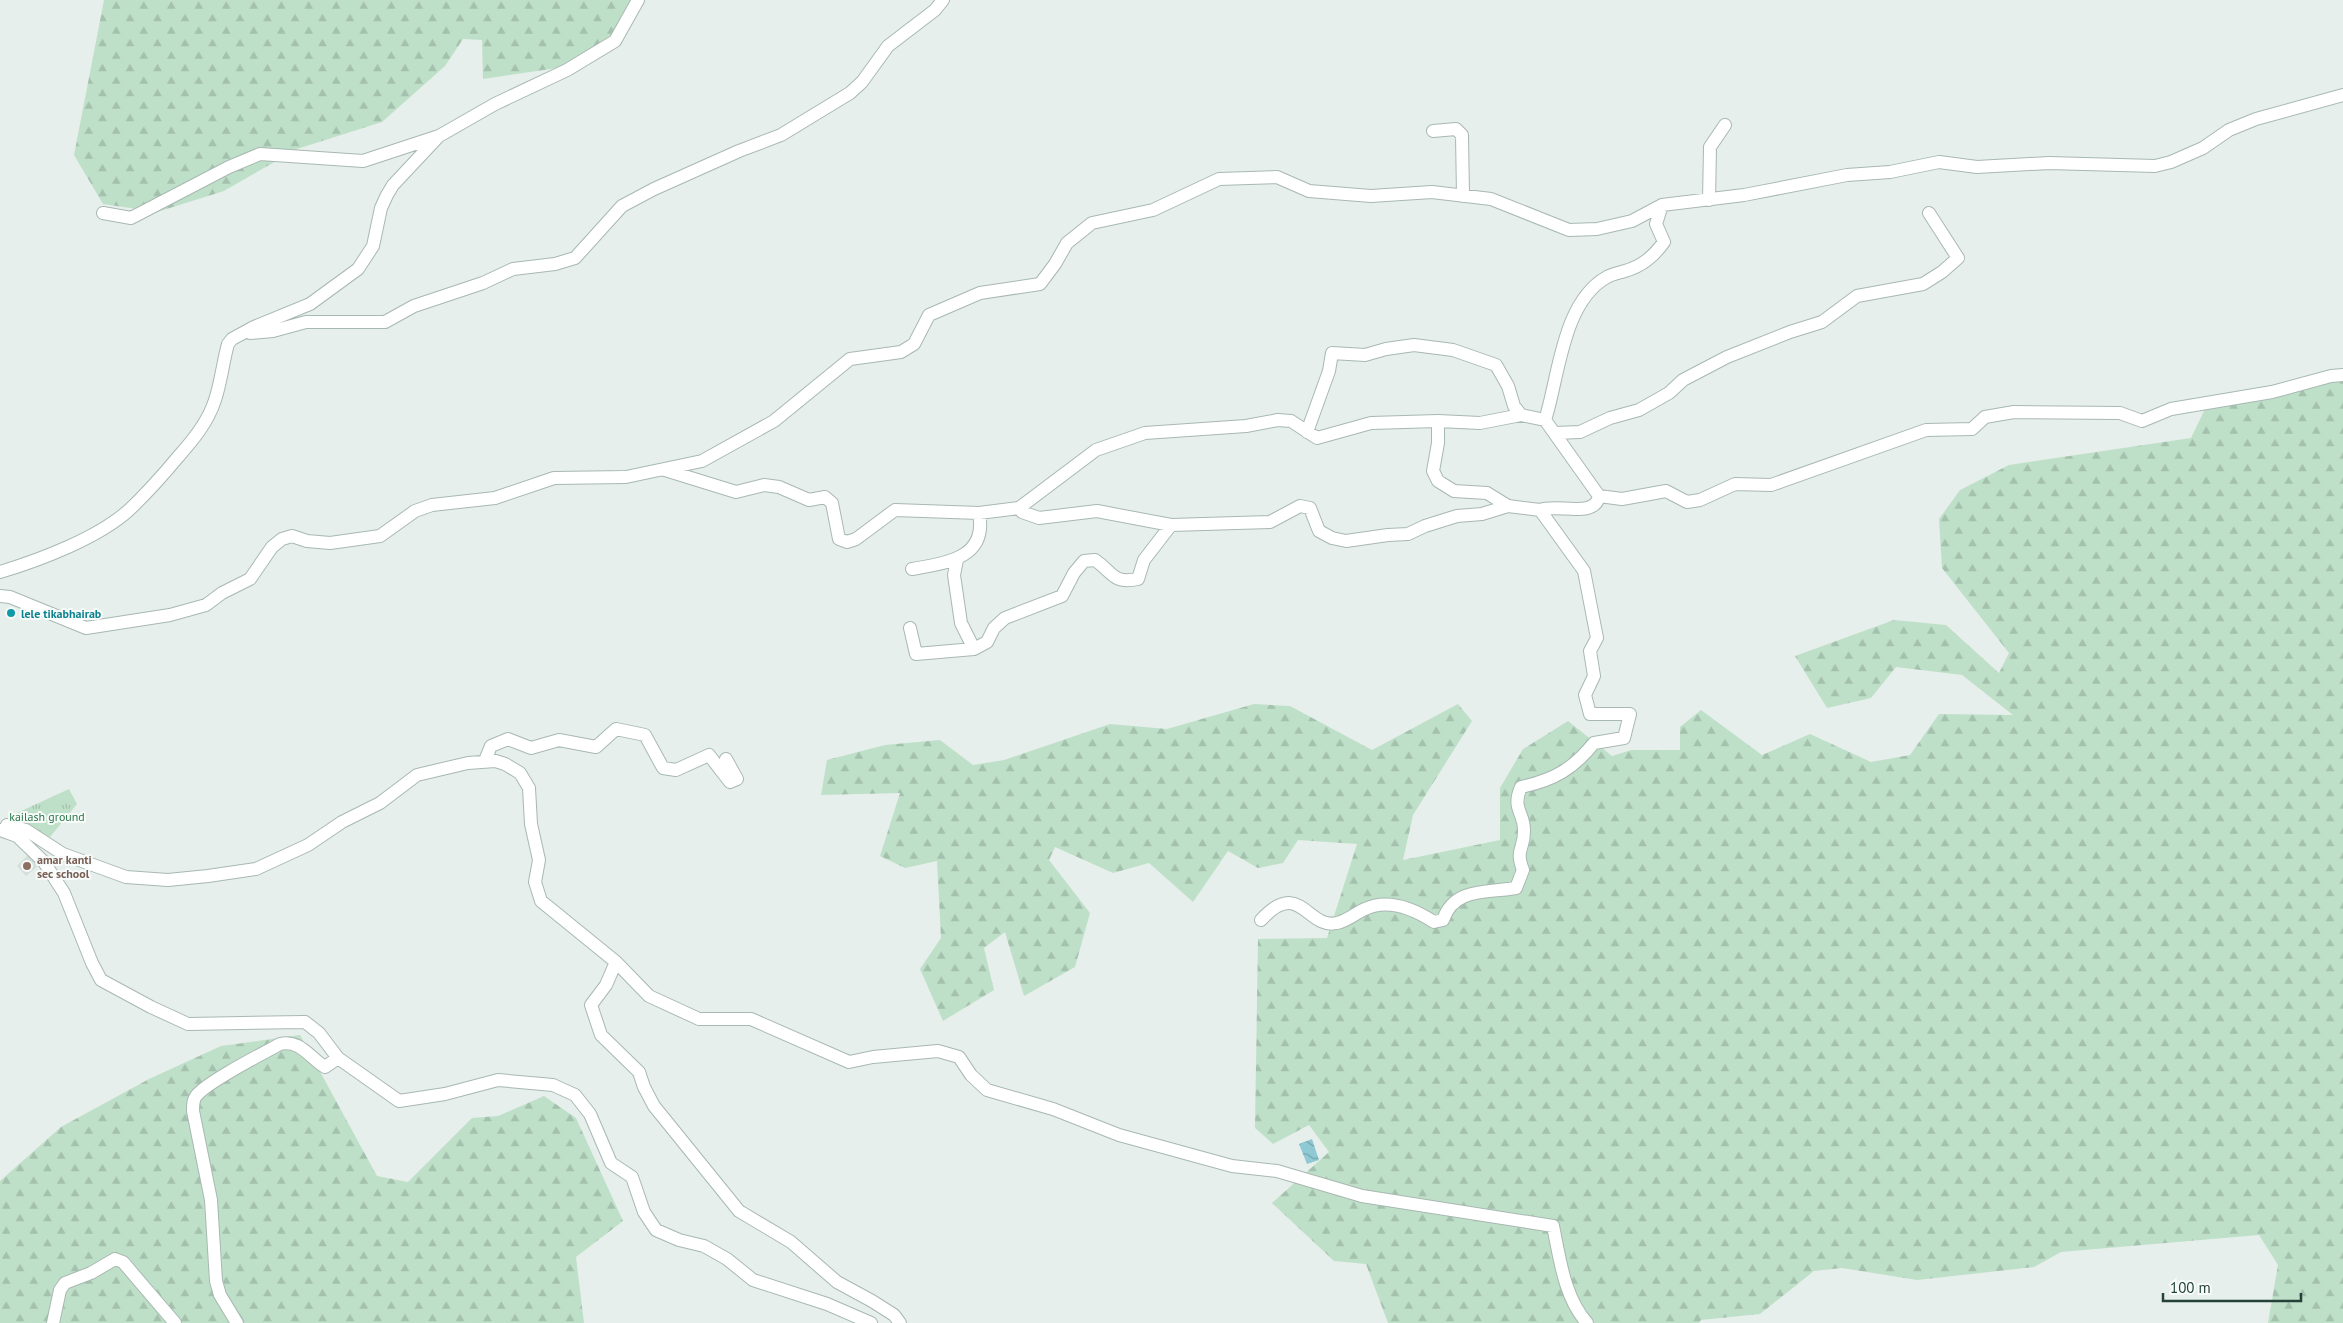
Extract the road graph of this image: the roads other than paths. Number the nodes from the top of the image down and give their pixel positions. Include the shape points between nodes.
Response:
1 (638, 0) edge
2 (943, 0) edge
3 (2343, 95) edge
4 (1725, 125) dead end
5 (1433, 131) dead end
6 (439, 136) junction
7 (1463, 196) junction
8 (1709, 200) junction
9 (1662, 205) junction
10 (103, 213) dead end
11 (1929, 213) dead end
12 (243, 334) junction
13 (2343, 375) edge
14 (1521, 415) junction
15 (1545, 420) junction
16 (1438, 421) junction
17 (1306, 432) junction
18 (1555, 433) junction
19 (665, 470) junction
20 (1599, 496) junction
21 (1508, 506) junction
22 (1019, 508) junction
23 (1540, 510) junction
24 (980, 514) junction
25 (1171, 525) junction
26 (957, 560) junction
27 (912, 570) dead end
28 (0, 572) edge
29 (0, 596) edge
30 (910, 628) dead end
31 (974, 649) junction
32 (726, 759) dead end
33 (495, 761) junction
34 (0, 824) edge
35 (0, 830) edge
36 (1261, 920) dead end
37 (616, 962) junction
38 (338, 1058) junction
39 (653, 1075) dead end
40 (644, 1087) junction
41 (53, 1323) edge
42 (176, 1323) edge
43 (237, 1323) edge
44 (871, 1323) edge
45 (900, 1323) edge
46 (1587, 1323) edge

1 - 6 street via 615,41 567,70 495,104
2 - 12 street via 935,10 888,46 850,93 781,135 739,151 622,206 576,258 512,269 483,283 414,306 385,322 306,322 273,331
3 - 8 street via 2229,130 2203,148 2155,166 2049,163 1977,167 1939,162
4 - 8 street via 1710,147
5 - 7 street via 1456,129 1462,135
6 - 10 street via 363,161 260,154 132,218
6 - 12 street via 387,195 373,246 358,269 310,304
7 - 9 street via 1491,199 1569,230 1597,229 1632,221
7 - 19 street via 1432,192 1371,196 1309,191 1277,177 1219,179 1153,210 1092,223 1067,242 1040,284 980,293 929,315 914,344 901,352 850,359 774,420 702,461
8 - 9 street
9 - 15 street via 1656,224 1664,242 1654,256 1637,267 1607,277 1578,306 1559,360
11 - 18 street via 1958,258 1923,284 1856,296 1822,322 1728,357 1683,380 1669,393 1639,410 1610,418 1580,432
12 - 28 street via 228,344 216,400 196,436 129,510 60,550
13 - 20 street via 2272,392 2172,409 2142,421 2120,413 2014,412 1984,417 1972,429 1926,430 1771,485 1735,484 1700,500 1687,502 1666,491 1622,499
14 - 15 street
14 - 16 street via 1480,423
14 - 17 street via 1496,365 1453,350 1414,345 1365,355 1332,354 1329,371
15 - 18 street
16 - 17 street via 1370,423 1317,438
16 - 21 street via 1434,471 1438,481 1454,490 1487,493
17 - 22 street via 1291,421 1278,420 1246,426 1145,432 1096,450
18 - 20 street
19 - 24 street via 736,492 764,485 778,487 809,500 825,497 832,503 839,540 847,542 895,510
19 - 29 street via 626,477 554,478 495,498 432,505 415,511 380,536 330,543 292,536 272,547 250,579 206,605 170,615 86,628
20 - 23 street via 1590,508 1549,506
21 - 23 street
21 - 25 street via 1449,519 1408,534 1346,541 1320,531 1310,508 1300,506 1270,522
22 - 24 street
22 - 25 street via 1038,518 1097,511
23 - 36 street via 1584,571 1596,638 1590,651 1594,676 1585,695 1590,714 1630,714 1624,738 1594,744 1581,759 1562,772 1545,782 1521,787 1516,800 1524,832 1518,857 1523,870 1516,888 1468,894 1448,907 1443,920 1434,922 1418,911 1389,905 1367,908 1338,923 1325,923 1300,906 1287,903 1273,907
24 - 26 street via 982,526 974,546
25 - 31 street via 1144,560 1138,580 1123,582 1111,576 1095,560 1084,561 1062,596 1005,618 994,628 987,642
26 - 27 street
26 - 31 street via 954,575 961,623
30 - 31 street via 916,654
32 - 33 street via 737,779 730,782 709,755 676,770 663,768 645,735 616,729 596,747 560,740 531,748 508,739 491,746 486,758
33 - 34 street via 450,766 417,775 380,803 342,822 308,845 256,869 208,876 168,880 126,877 63,854 26,830
33 - 37 street via 520,773 529,788 531,824 539,860 535,882 541,901
35 - 38 street via 17,836 44,862 64,893 101,980 188,1024 305,1022 319,1033
37 - 40 street via 606,985 591,1006 601,1035 639,1072
37 - 46 street via 649,996 699,1020 751,1019 849,1062 938,1051 959,1057 987,1090 1054,1109 1119,1135 1232,1166 1277,1171 1362,1196 1553,1226 1564,1278 1579,1314
38 - 43 street via 325,1067 299,1046 280,1044 208,1086 193,1101 212,1208 216,1281 220,1295
38 - 44 street via 400,1101 445,1094 498,1080 553,1085 575,1095 590,1114 611,1163 632,1177 644,1212 656,1230 704,1246 753,1280 827,1304
39 - 40 street
40 - 45 street via 654,1106 688,1151 703,1164 739,1211 791,1242 837,1282 894,1315
41 - 42 street via 60,1290 65,1283 91,1274 114,1259 123,1262

